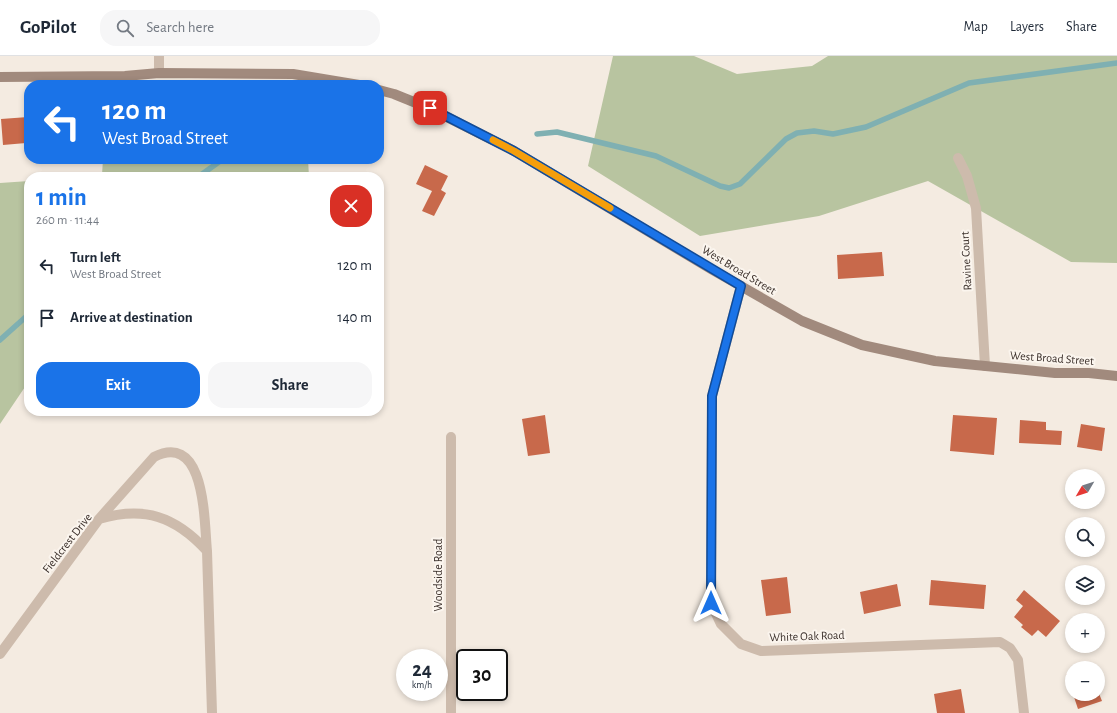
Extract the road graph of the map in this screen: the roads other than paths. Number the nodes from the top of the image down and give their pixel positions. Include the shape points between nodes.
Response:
1 (159, 56) edge
2 (160, 73) junction
3 (0, 77) edge
4 (330, 80) edge
5 (384, 91) edge
6 (958, 158) dead end
7 (741, 286) junction
8 (985, 366) junction
9 (1117, 376) edge
10 (451, 437) dead end
11 (99, 519) junction
12 (207, 551) junction
13 (0, 654) edge
14 (212, 713) edge
15 (452, 713) edge
16 (1024, 713) edge

1 - 2 street
2 - 3 street via 125,76
2 - 4 street via 293,74
5 - 7 street, West Broad Street via 430,108 514,151
6 - 8 street, Ravine Court via 967,176 976,208
7 - 8 street, West Broad Street via 802,322 862,345 935,361
7 - 16 street, White Oak Road via 712,396 711,603 721,624 741,644 761,651 1000,642 1010,648 1018,660
8 - 9 street, West Broad Street
10 - 15 street, Woodside Road
11 - 12 street, Fieldcrest Drive via 132,513 151,515 178,525 194,536
11 - 12 street via 154,458 162,454 179,454 193,466 198,477
11 - 13 street, Fieldcrest Drive
12 - 14 street

